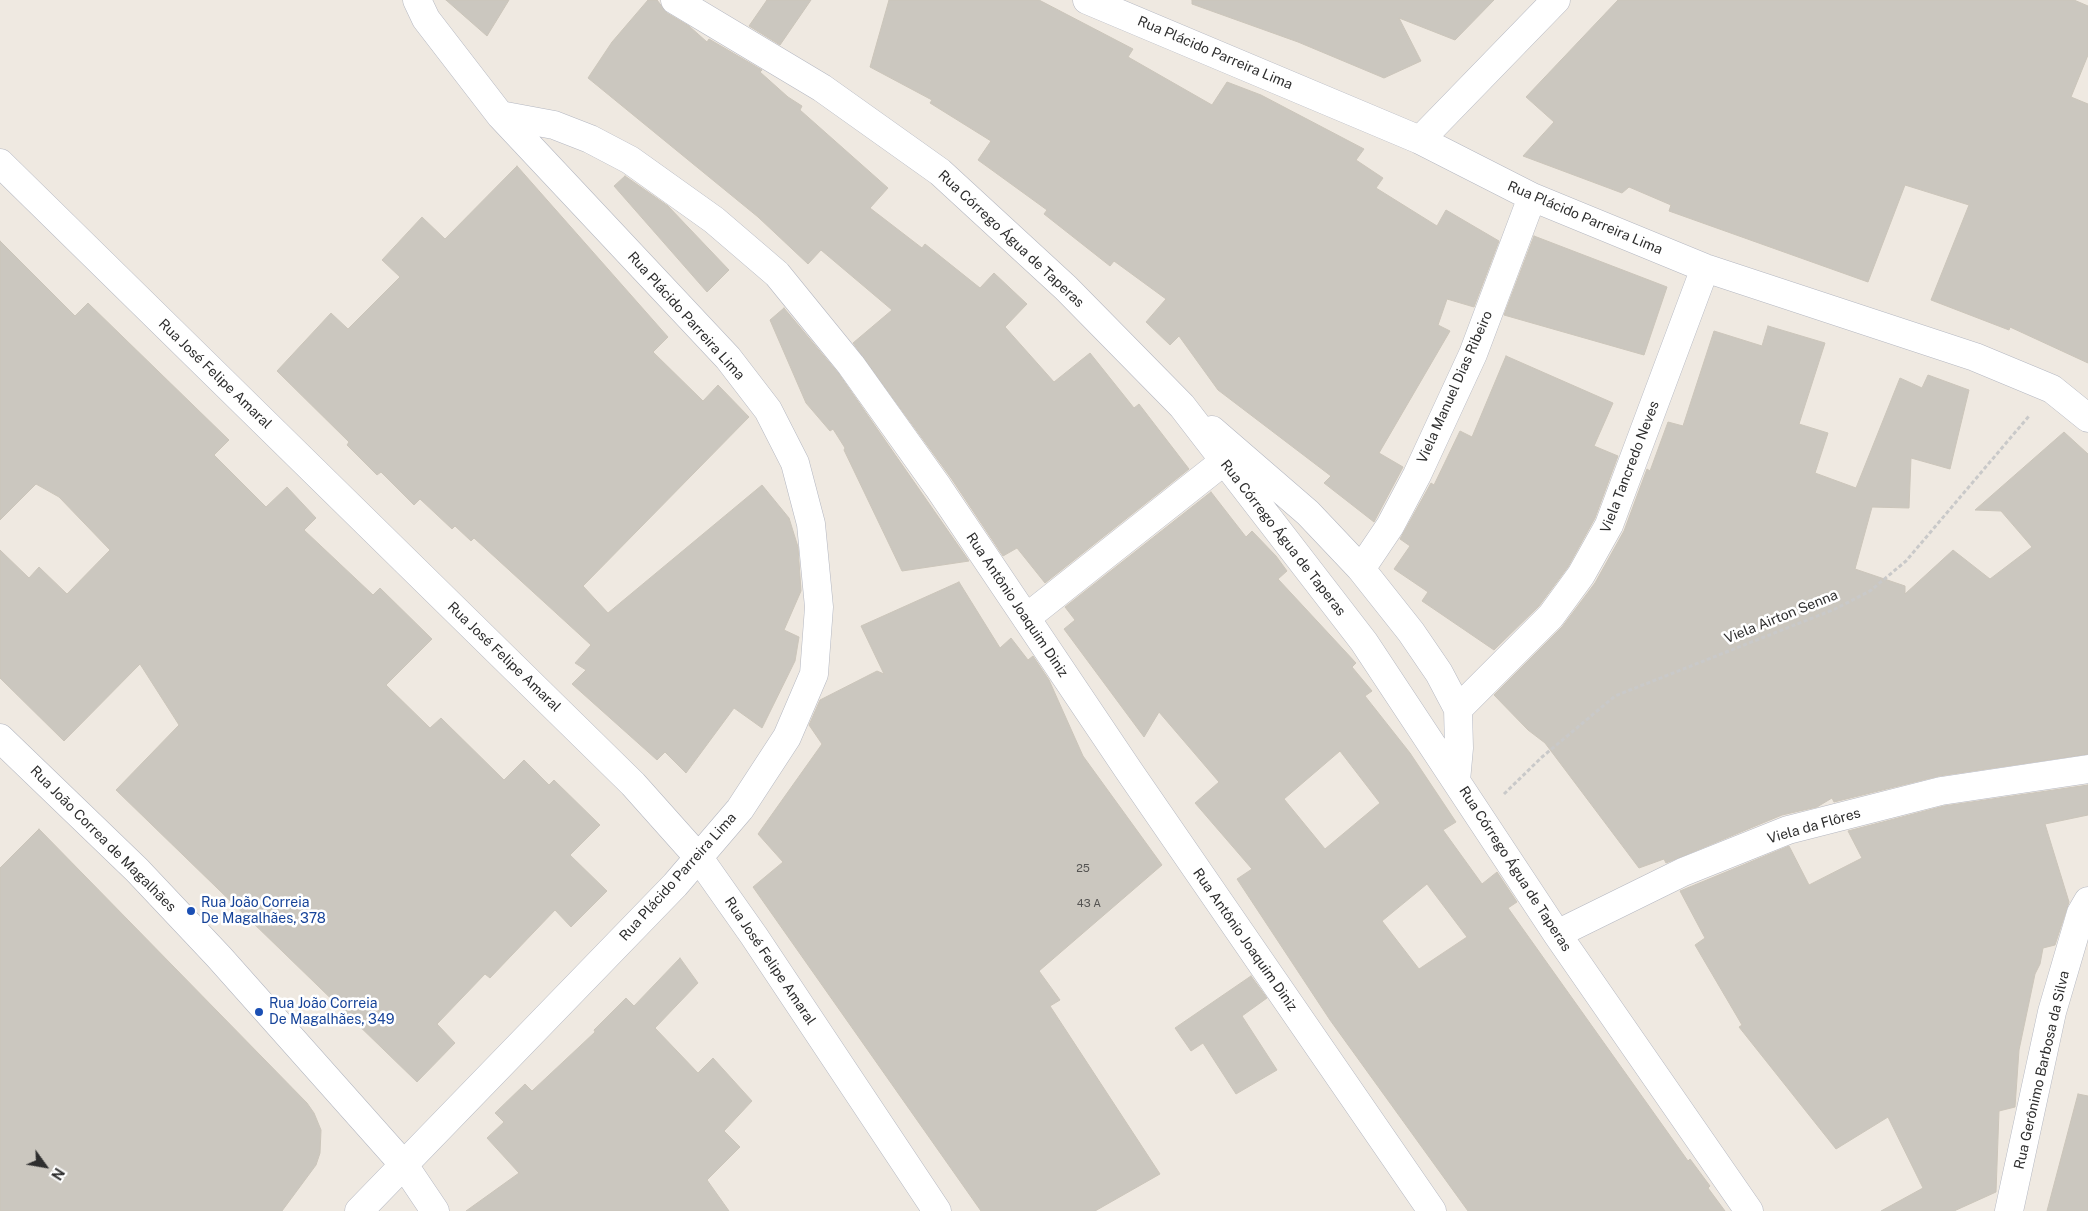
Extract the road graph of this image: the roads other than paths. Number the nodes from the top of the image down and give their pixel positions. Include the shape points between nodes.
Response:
1 (417, 0) edge
2 (675, 0) edge
3 (1087, 0) edge
4 (1556, 0) edge
5 (500, 115) junction
6 (1420, 140) junction
7 (0, 163) edge
8 (1532, 197) junction
9 (1704, 268) junction
10 (1182, 406) junction
11 (2088, 418) edge
12 (1223, 462) junction
13 (1361, 568) junction
14 (1026, 618) junction
15 (1458, 709) junction
16 (0, 738) edge
17 (2088, 770) edge
18 (1456, 780) junction
19 (699, 858) junction
20 (2088, 902) edge
21 (1557, 934) junction
22 (404, 1165) junction
23 (359, 1211) edge
24 (435, 1211) edge
25 (937, 1211) edge
26 (1432, 1211) edge
27 (1749, 1211) edge
28 (2009, 1211) edge

1 - 5 street, Rua Plácido Parreira Lima via 426,19
2 - 10 street, Rua Córrego Água de Taperas via 822,88 940,172 1066,288
3 - 6 street, Rua Plácido Parreira Lima
4 - 6 street
5 - 14 street, Rua Antônio Joaquim Diniz via 554,125 630,160 714,220 777,274 893,423
5 - 19 street, Rua Plácido Parreira Lima via 728,358 768,410 795,463 811,524 820,607 814,674 788,737 740,809
6 - 8 street, Rua Plácido Parreira Lima
7 - 19 street, Rua José Felipe Amaral via 633,784
8 - 9 street, Rua Plácido Parreira Lima
8 - 13 street, Viela Manuel Dias Ribeiro via 1473,354 1417,475 1390,526
9 - 11 street, Rua Plácido Parreira Lima via 1975,357 2052,389
9 - 15 street, Viela Tancredo Neves via 1610,525 1581,575 1551,616
10 - 12 street, Rua Córrego Água de Taperas
10 - 13 street via 1308,513
12 - 14 street
12 - 18 street, Rua Córrego Água de Taperas via 1364,642
13 - 15 street via 1411,632 1439,673
14 - 26 street, Rua Antônio Joaquim Diniz
15 - 18 street
16 - 22 street, Rua João Correa de Magalhães via 137,870
17 - 21 street, Viela da Flôres via 1941,791 1788,830 1683,872
18 - 21 street, Rua Córrego Água de Taperas
19 - 22 street, Rua Plácido Parreira Lima
19 - 25 street, Rua José Felipe Amaral
20 - 28 street, Rua Gerônimo Barbosa da Silva via 2081,913 2052,1012
21 - 27 street, Rua Córrego Água de Taperas
22 - 23 street, Rua Plácido Parreira Lima
22 - 24 street, Rua João Correa de Magalhães

